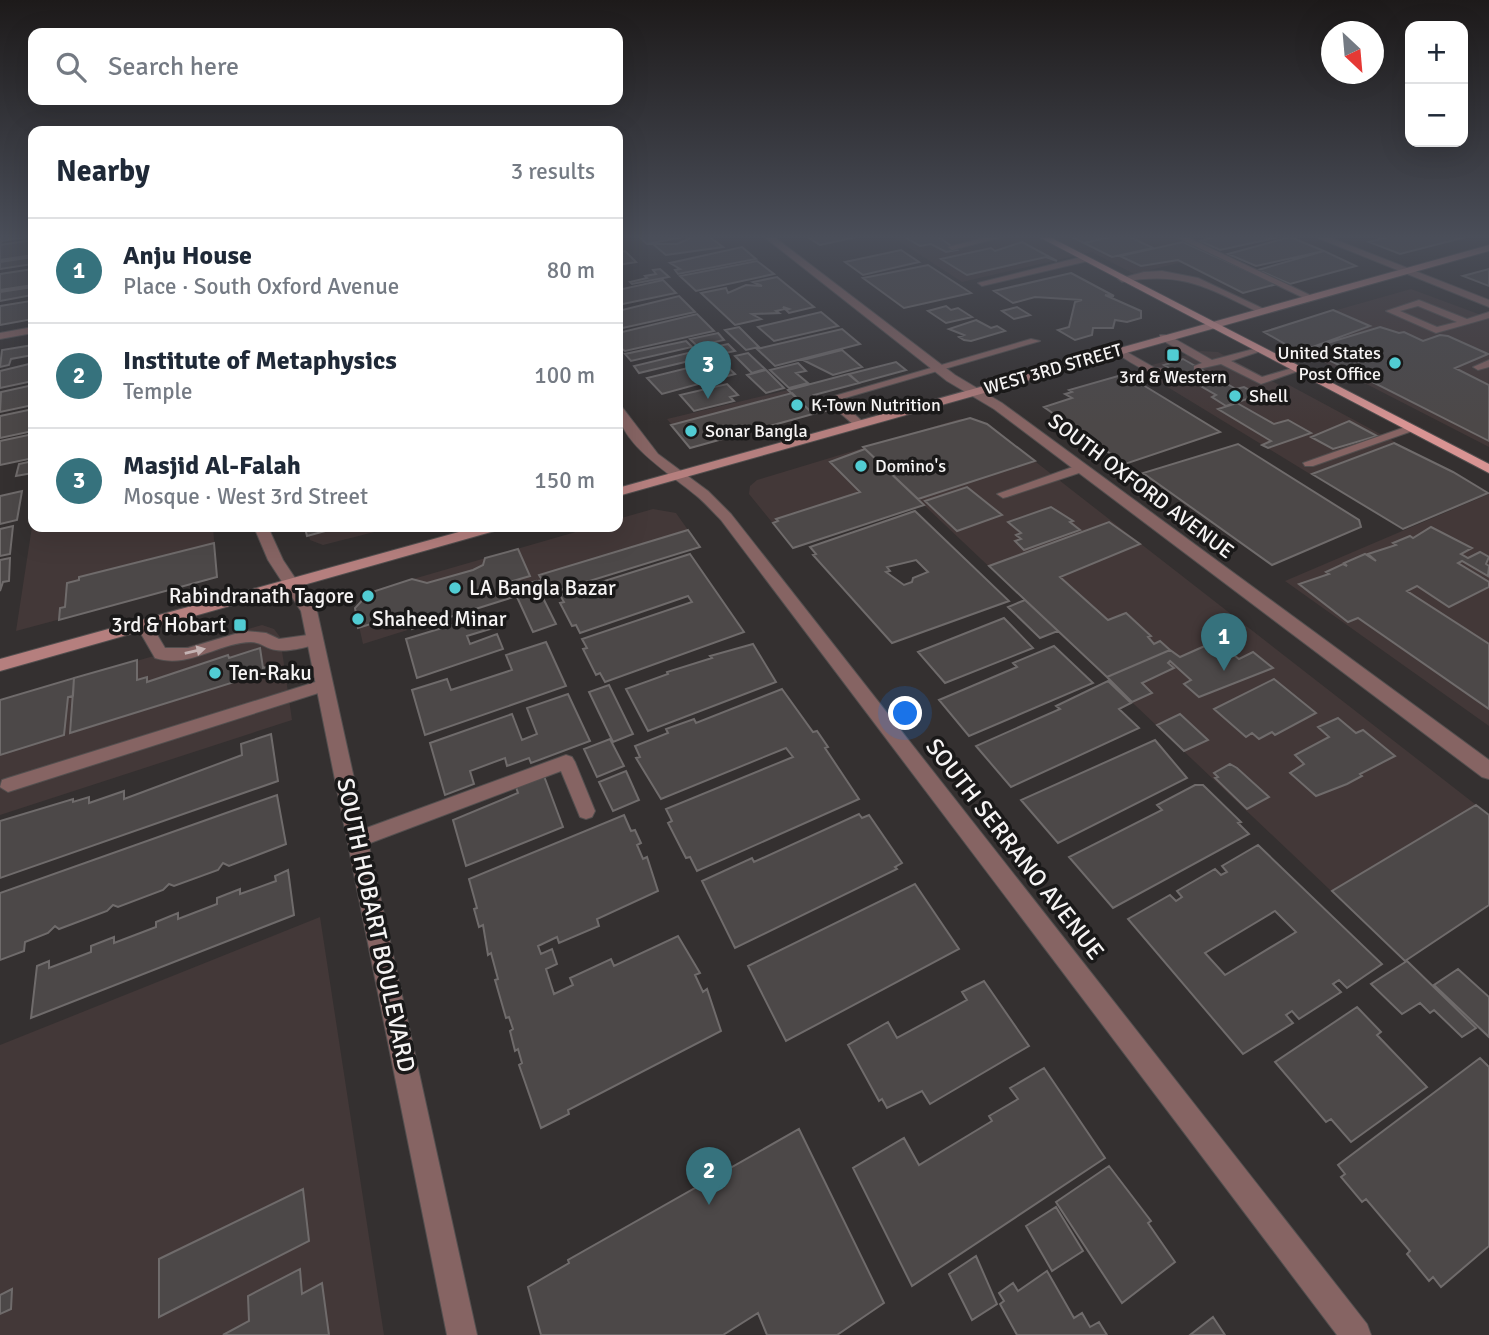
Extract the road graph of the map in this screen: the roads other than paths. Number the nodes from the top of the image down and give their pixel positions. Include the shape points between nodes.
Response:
1 (847, 298) edge
2 (1159, 298) edge
3 (1235, 298) edge
4 (1305, 298) edge
5 (1261, 310) junction
6 (1489, 315) edge
7 (1466, 322) junction
8 (1209, 324) junction
9 (28, 331) edge
10 (0, 336) edge
11 (1164, 337) junction
12 (1035, 341) dead end
13 (1257, 349) junction
14 (1118, 350) junction
15 (1217, 362) junction
16 (937, 367) junction
17 (1198, 368) dead end
18 (1296, 370) junction
19 (1178, 373) dead end
20 (973, 391) junction
21 (623, 417) edge
22 (858, 424) junction
23 (1411, 428) junction
24 (1309, 463) dead end
25 (1081, 467) junction
26 (1489, 469) edge
27 (677, 475) junction
28 (623, 491) edge
29 (1003, 494) dead end
30 (264, 532) edge
31 (475, 532) edge
32 (291, 584) junction
33 (144, 625) junction
34 (315, 639) junction
35 (0, 665) edge
36 (325, 685) junction
37 (1489, 771) edge
38 (8, 786) dead end
39 (586, 811) dead end
40 (358, 840) junction
41 (462, 1335) edge
42 (1356, 1335) edge

1 - 16 street, SOUTH OXFORD AVENUE
2 - 8 main road
3 - 5 lane
4 - 5 main road, WEST 3RD STREET
5 - 8 main road, WEST 3RD STREET
6 - 7 lane
7 - 7 lane via 1419,303 1391,311 1436,330
8 - 11 main road, WEST 3RD STREET
8 - 13 main road
9 - 10 street
11 - 14 main road, WEST 3RD STREET
11 - 15 lane
12 - 16 lane
13 - 15 lane
13 - 18 main road
14 - 19 lane via 1153,371
14 - 20 main road, WEST 3RD STREET
15 - 17 lane
15 - 18 lane via 1261,381
16 - 20 street, SOUTH OXFORD AVENUE
16 - 22 lane via 830,399
18 - 23 main road
20 - 22 main road, WEST 3RD STREET
20 - 25 street, SOUTH OXFORD AVENUE
21 - 27 street, SOUTH SERRANO AVENUE via 653,457
22 - 27 main road, WEST 3RD STREET
23 - 24 lane
23 - 26 main road
25 - 29 lane
25 - 37 street, SOUTH OXFORD AVENUE
27 - 28 main road, WEST 3RD STREET
27 - 42 street, SOUTH SERRANO AVENUE via 726,517
30 - 32 street, SOUTH HOBART BOULEVARD
31 - 32 main road
32 - 33 main road
32 - 34 street, SOUTH HOBART BOULEVARD via 308,608
33 -> 34 lane via 160,654 188,654 254,634 277,645
33 - 35 main road
34 - 36 street, SOUTH HOBART BOULEVARD
36 - 38 lane
36 - 40 street, SOUTH HOBART BOULEVARD
39 - 40 lane via 566,762
40 - 41 street, SOUTH HOBART BOULEVARD

